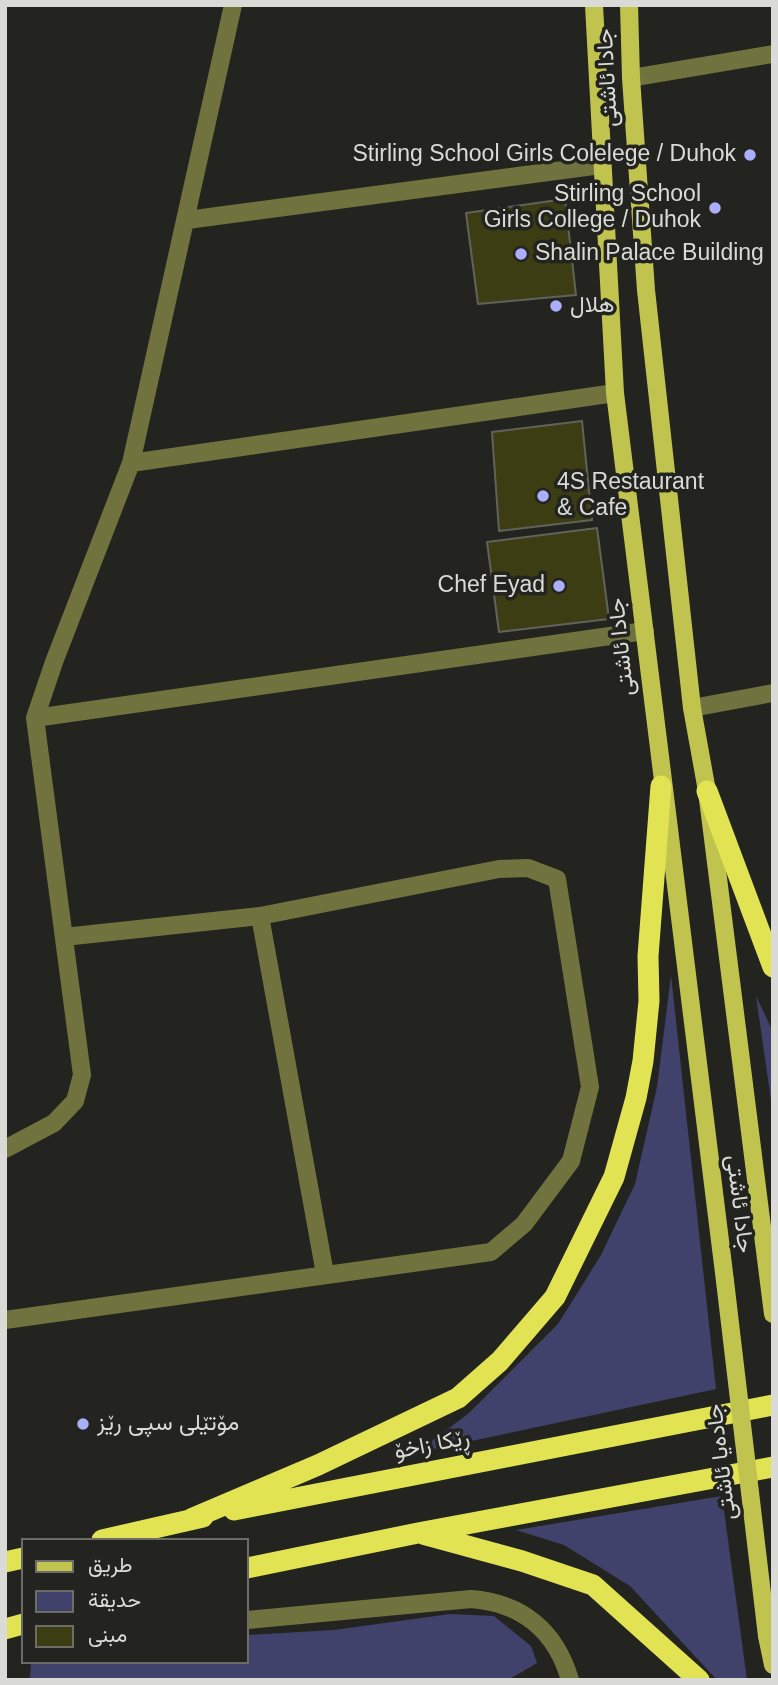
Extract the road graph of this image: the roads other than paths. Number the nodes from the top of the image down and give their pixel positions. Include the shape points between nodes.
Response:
1 (233, 5) edge
2 (594, 5) edge
3 (629, 5) edge
4 (773, 54) edge
5 (631, 78) junction
6 (601, 166) junction
7 (187, 220) junction
8 (615, 393) junction
9 (131, 463) junction
10 (645, 631) junction
11 (773, 693) edge
12 (692, 708) junction
13 (36, 718) junction
14 (661, 786) junction
15 (707, 791) junction
16 (260, 916) junction
17 (64, 937) junction
18 (773, 967) edge
19 (5, 1149) edge
20 (325, 1274) junction
21 (724, 1282) joint
22 (773, 1314) edge
23 (5, 1320) edge
24 (773, 1405) edge
25 (773, 1467) edge
26 (191, 1519) junction
27 (418, 1533) junction
28 (110, 1538) edge
29 (248, 1568) edge
30 (248, 1620) edge
31 (773, 1664) edge
32 (570, 1680) edge
33 (699, 1680) edge

1 - 7 street
2 - 6 main road, جادا ئاشتی
3 - 5 main road, جادا ئاشتی
4 - 5 street
5 - 12 main road, جادا ئاشتی via 646,290
6 - 7 street
6 - 8 main road, جادا ئاشتی
7 - 9 street
8 - 9 street
8 - 10 main road, جادا ئاشتی
9 - 13 street
10 - 13 street
10 - 14 main road, جادا ئاشتی
11 - 12 street
12 - 15 main road, جادا ئاشتی
13 - 17 street
14 - 21 main road, جادا ئاشتی
14 - 26 highway via 648,956 649,1001 639,1086 614,1177 555,1297 500,1361 458,1398 379,1438
15 - 18 highway
15 - 22 main road, جادا ئاشتی
16 - 17 street
16 - 20 street
16 - 20 street via 499,869 528,868 557,879 590,1087 571,1161 524,1224 491,1252
17 - 19 street via 82,1076 75,1101 54,1123
20 - 23 street
21 - 31 main road, جادەیا ئاشتی, bridge
24 - 26 highway, ڕێکا زاخۆ
25 - 27 highway
26 - 28 highway, ڕێکا زاخۆ
27 - 29 highway
27 - 33 highway via 593,1585
30 - 32 street via 471,1599 491,1601 542,1627 564,1659

